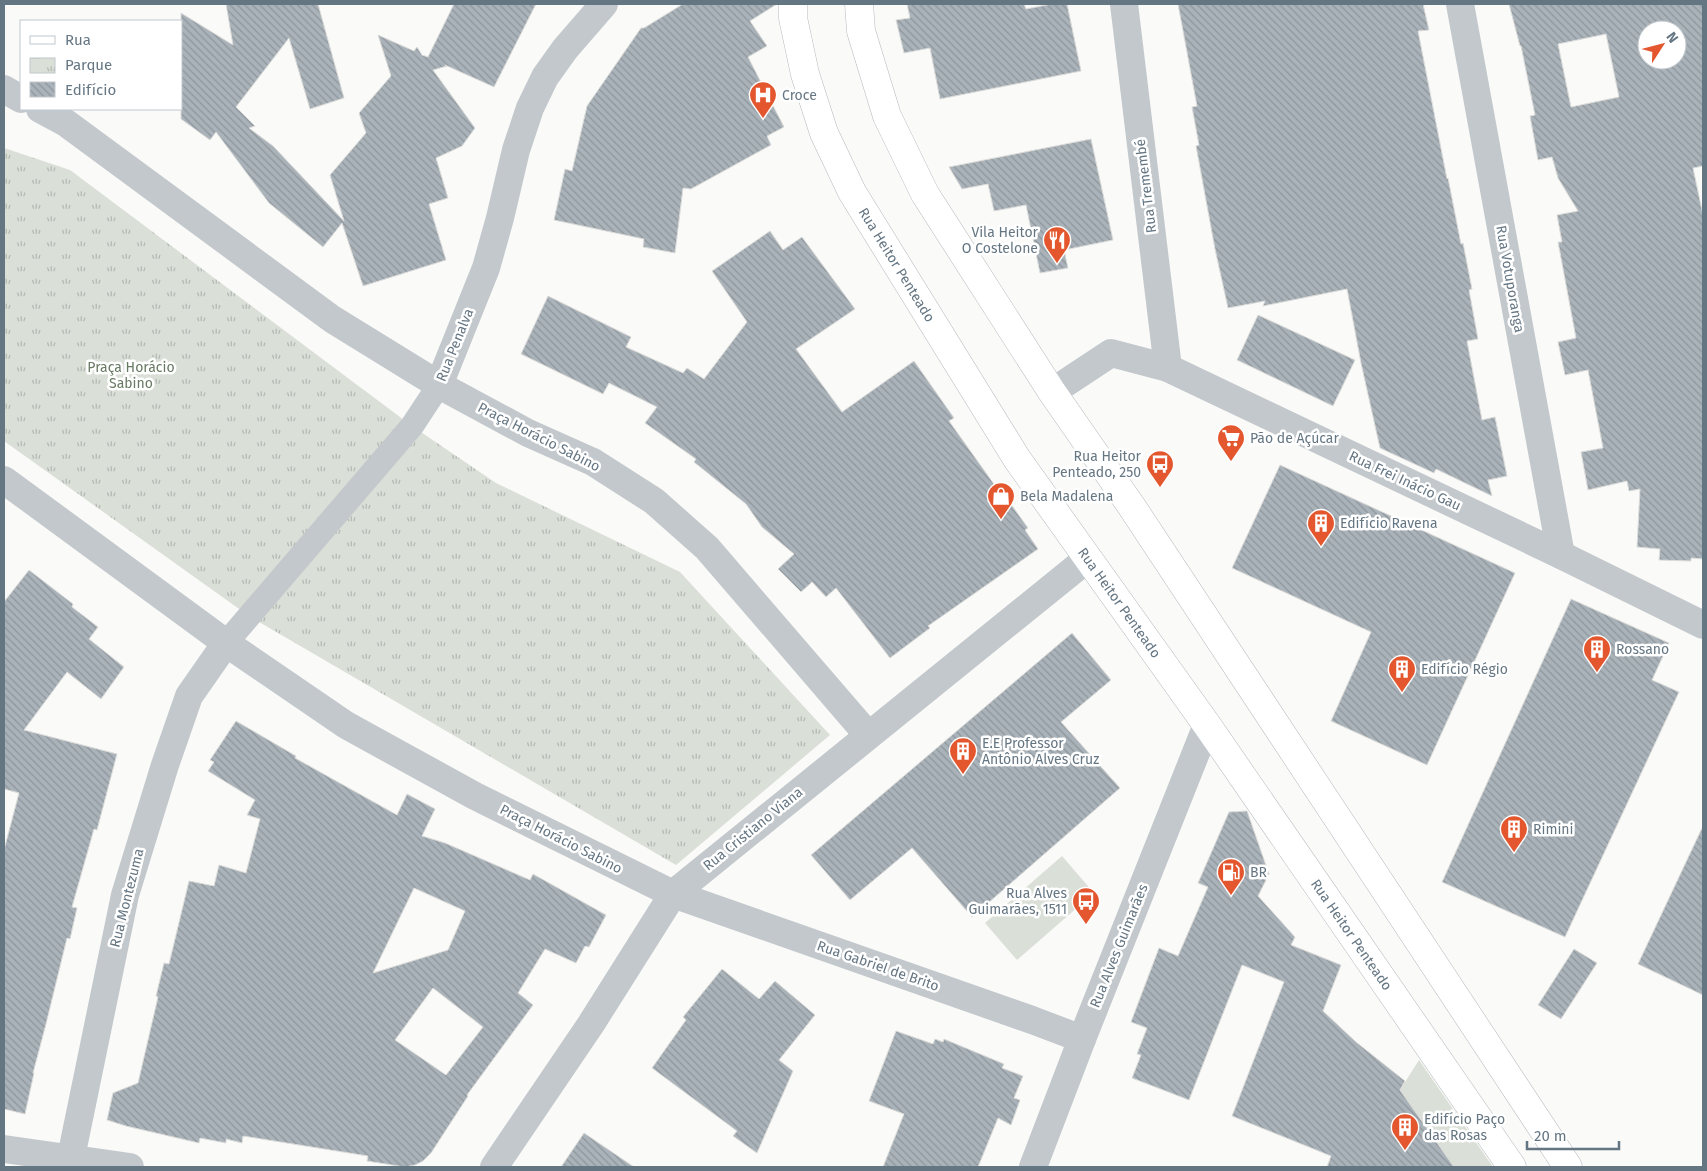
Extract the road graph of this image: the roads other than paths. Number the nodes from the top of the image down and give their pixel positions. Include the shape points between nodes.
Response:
1 (604, 4) edge
2 (793, 4) edge
3 (859, 4) edge
4 (1124, 4) edge
5 (1460, 4) edge
6 (4, 89) edge
7 (20, 98) edge
8 (42, 110) edge
9 (1168, 368) junction
10 (439, 385) junction
11 (1052, 392) junction
12 (4, 480) edge
13 (1561, 555) junction
14 (1087, 559) junction
15 (1703, 625) edge
16 (226, 643) junction
17 (1207, 725) junction
18 (868, 735) junction
19 (673, 894) junction
20 (1082, 1039) junction
21 (4, 1149) edge
22 (70, 1163) edge
23 (130, 1167) edge
24 (494, 1167) edge
25 (1033, 1167) edge
26 (1512, 1167) edge
27 (1568, 1167) edge

1 - 10 street, Rua Penalva via 545,77 530,108 486,268
2 - 14 main road, Rua Heitor Penteado via 805,74 818,116 852,192 1017,459
3 - 11 main road via 862,31 887,116 925,194
4 - 9 street, Rua Tremembé
5 - 13 street, Rua Votuporanga
6 - 7 street
8 - 10 street, Praça Horácio Sabino via 66,123 332,319
9 - 11 street, Rua Frei Inácio Gau via 1111,353
9 - 13 street, Rua Frei Inácio Gau
10 - 16 street, Rua Penalva via 412,426
10 - 18 street, Praça Horácio Sabino via 528,433 593,462 654,501 707,548
11 - 27 main road via 1132,507
12 - 16 street, Praça Horácio Sabino
13 - 15 street, Rua Frei Inácio Gau
14 - 17 main road, Rua Heitor Penteado
14 - 18 street, Rua Cristiano Viana
16 - 19 street, Praça Horácio Sabino via 346,725 475,796
16 - 22 street, Rua Montezuma via 189,696 125,894
17 - 20 street, Rua Alves Guimarães
17 - 26 main road, Rua Heitor Penteado
18 - 19 street, Rua Cristiano Viana
19 - 20 street, Rua Gabriel de Brito
19 - 24 street, Rua Cristiano Viana via 591,1024
20 - 25 street, Rua Alves Guimarães
21 - 22 street
22 - 23 street

